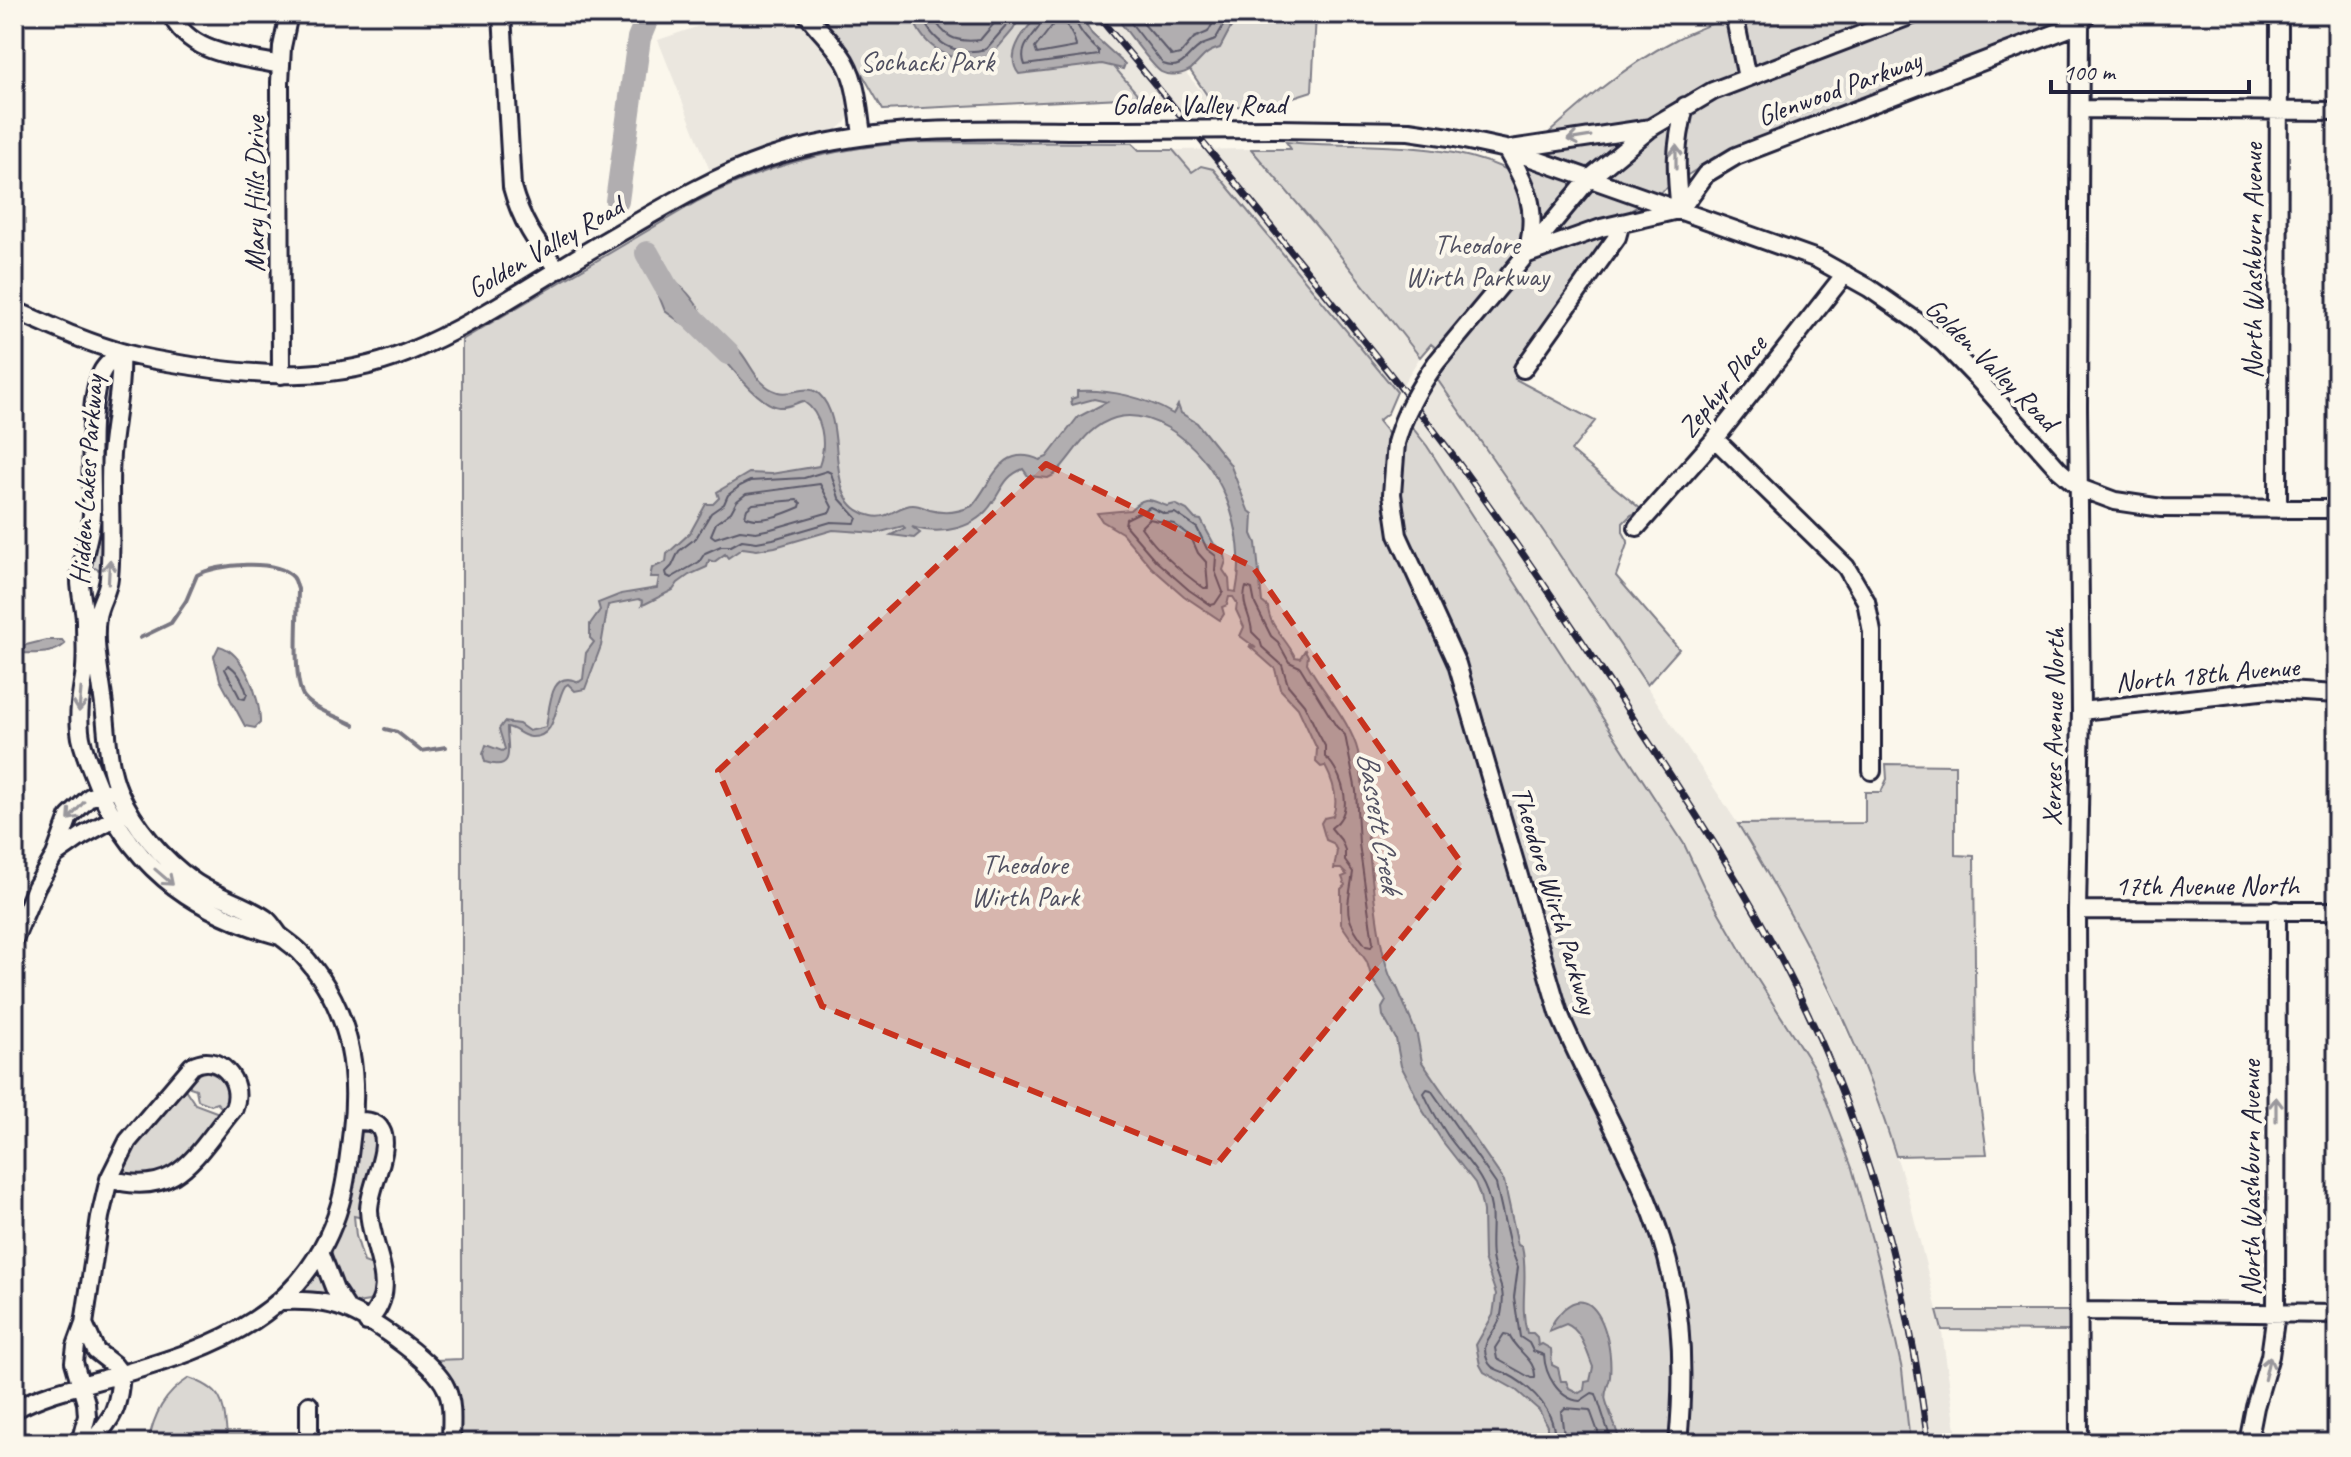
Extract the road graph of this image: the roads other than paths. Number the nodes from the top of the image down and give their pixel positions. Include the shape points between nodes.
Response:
1 (171, 14) edge
2 (289, 14) edge
3 (502, 14) edge
4 (807, 14) edge
5 (1734, 14) edge
6 (1915, 14) edge
7 (2279, 14) edge
8 (2084, 19) edge
9 (281, 65) junction
10 (1747, 78) junction
11 (1685, 106) junction
12 (2080, 109) junction
13 (2278, 111) junction
14 (2337, 111) edge
15 (1652, 127) junction
16 (862, 135) junction
17 (1506, 149) junction
18 (1589, 179) junction
19 (1680, 210) junction
20 (1621, 223) junction
21 (1527, 254) junction
22 (557, 268) junction
23 (1845, 274) junction
24 (14, 310) edge
25 (120, 352) junction
26 (1523, 369) dead end
27 (281, 375) junction
28 (1715, 439) junction
29 (2080, 488) junction
30 (2278, 509) junction
31 (2337, 509) edge
32 (1637, 527) dead end
33 (2337, 694) edge
34 (2081, 711) junction
35 (1872, 771) dead end
36 (118, 790) junction
37 (100, 794) junction
38 (129, 810) junction
39 (113, 819) junction
40 (55, 855) junction
41 (2077, 910) junction
42 (2277, 910) junction
43 (2337, 911) edge
44 (280, 936) junction
45 (14, 940) edge
46 (353, 1121) junction
47 (109, 1179) junction
48 (320, 1251) junction
49 (282, 1301) junction
50 (348, 1310) junction
51 (2080, 1311) junction
52 (2276, 1313) junction
53 (2337, 1314) edge
54 (367, 1322) junction
55 (84, 1324) junction
56 (121, 1374) junction
57 (80, 1385) junction
58 (309, 1405) dead end
59 (14, 1410) edge
60 (80, 1443) edge
61 (91, 1443) edge
62 (309, 1443) edge
63 (451, 1443) edge
64 (1678, 1443) edge
65 (2079, 1443) edge
66 (2248, 1443) edge

1 - 9 street via 192,42
2 - 9 street, Mary Hills Drive
3 - 22 street via 512,187 529,233
4 - 16 street via 849,70
5 - 10 street
6 - 10 street, Theodore Wirth Parkway
7 - 13 street, North Washburn Avenue
8 - 12 street, Xerxes Avenue North
8 - 19 street, Glenwood Parkway via 1736,156 1706,174
9 - 27 street, Mary Hills Drive
10 - 11 street, Theodore Wirth Parkway
11 - 15 street, Theodore Wirth Parkway
19 -> 11 street via 1675,152
12 - 13 street
12 - 29 street, Xerxes Avenue North
13 - 14 street
13 - 30 street, North Washburn Avenue
15 -> 17 street
15 - 18 street, Theodore Wirth Parkway
16 - 17 street, Golden Valley Road, bridge via 1409,131
16 - 22 street, Golden Valley Road via 768,158 719,177
17 - 18 street, Golden Valley Road
17 - 21 street via 1531,197 1533,231
18 - 19 street, Golden Valley Road
18 - 21 street, Theodore Wirth Parkway
19 - 20 street
19 - 23 street, Golden Valley Road
20 - 21 street
20 - 26 street via 1617,237
21 - 64 street, Theodore Wirth Parkway, bridge via 1419,387 1396,443 1392,494 1398,535 1457,664 1559,1013 1646,1196 1665,1252 1680,1338
22 - 27 street, Golden Valley Road via 407,352 341,371
23 - 28 street, Zephyr Place
23 - 29 street, Golden Valley Road via 1944,344
24 - 25 street, Golden Valley Road
25 - 27 street, Golden Valley Road
36 -> 25 street, Hidden Lakes Parkway via 106,741 97,615 110,575 111,458 122,376
25 -> 37 street, Hidden Lakes Parkway via 103,370 95,401 92,517 80,577 85,615 80,732
28 - 32 street, Zephyr Place
28 - 35 street via 1846,567 1866,601 1872,632
29 - 30 street, Golden Valley Road via 2134,506
29 - 34 street, Xerxes Avenue North
30 - 31 street, Golden Valley Road
33 - 34 street, North 18th Avenue via 2269,690
34 - 41 street, Xerxes Avenue North
36 - 37 street
36 - 38 street, Hidden Lakes Parkway
37 - 39 street, Hidden Lakes Parkway
37 -> 40 street via 69,817
38 - 39 street
38 - 44 street, Hidden Lakes Parkway via 182,872 266,920
39 - 40 street
39 -> 44 street, Hidden Lakes Parkway via 147,862 185,895 236,922
40 - 45 street
41 - 42 street, 17th Avenue North
41 - 51 street, Xerxes Avenue North
42 - 43 street, 17th Avenue North
52 -> 42 street, North Washburn Avenue
44 - 46 street, Hidden Lakes Parkway via 314,969 344,1021 356,1082
46 - 48 street, Hidden Lakes Parkway via 339,1205
46 - 54 street via 376,1124 384,1141 369,1207 385,1285 378,1311
47 - 47 street via 149,1186 169,1180 185,1167 239,1097 224,1068 210,1062 192,1066 128,1141
47 - 55 street
48 - 49 street, Hidden Lakes Parkway
48 - 50 street
49 - 50 street
49 - 56 street, Hidden Lakes Parkway via 227,1337
50 - 54 street
51 - 52 street
51 - 65 street, Xerxes Avenue North
52 - 53 street
66 -> 52 street, North Washburn Avenue
54 - 63 street via 437,1372 450,1397
55 - 56 street via 96,1351
55 - 57 street via 74,1362
56 - 57 street, Hidden Lakes Parkway
56 - 61 street via 117,1407
57 - 59 street, Hidden Lakes Parkway
57 - 60 street via 87,1416
58 - 62 street

